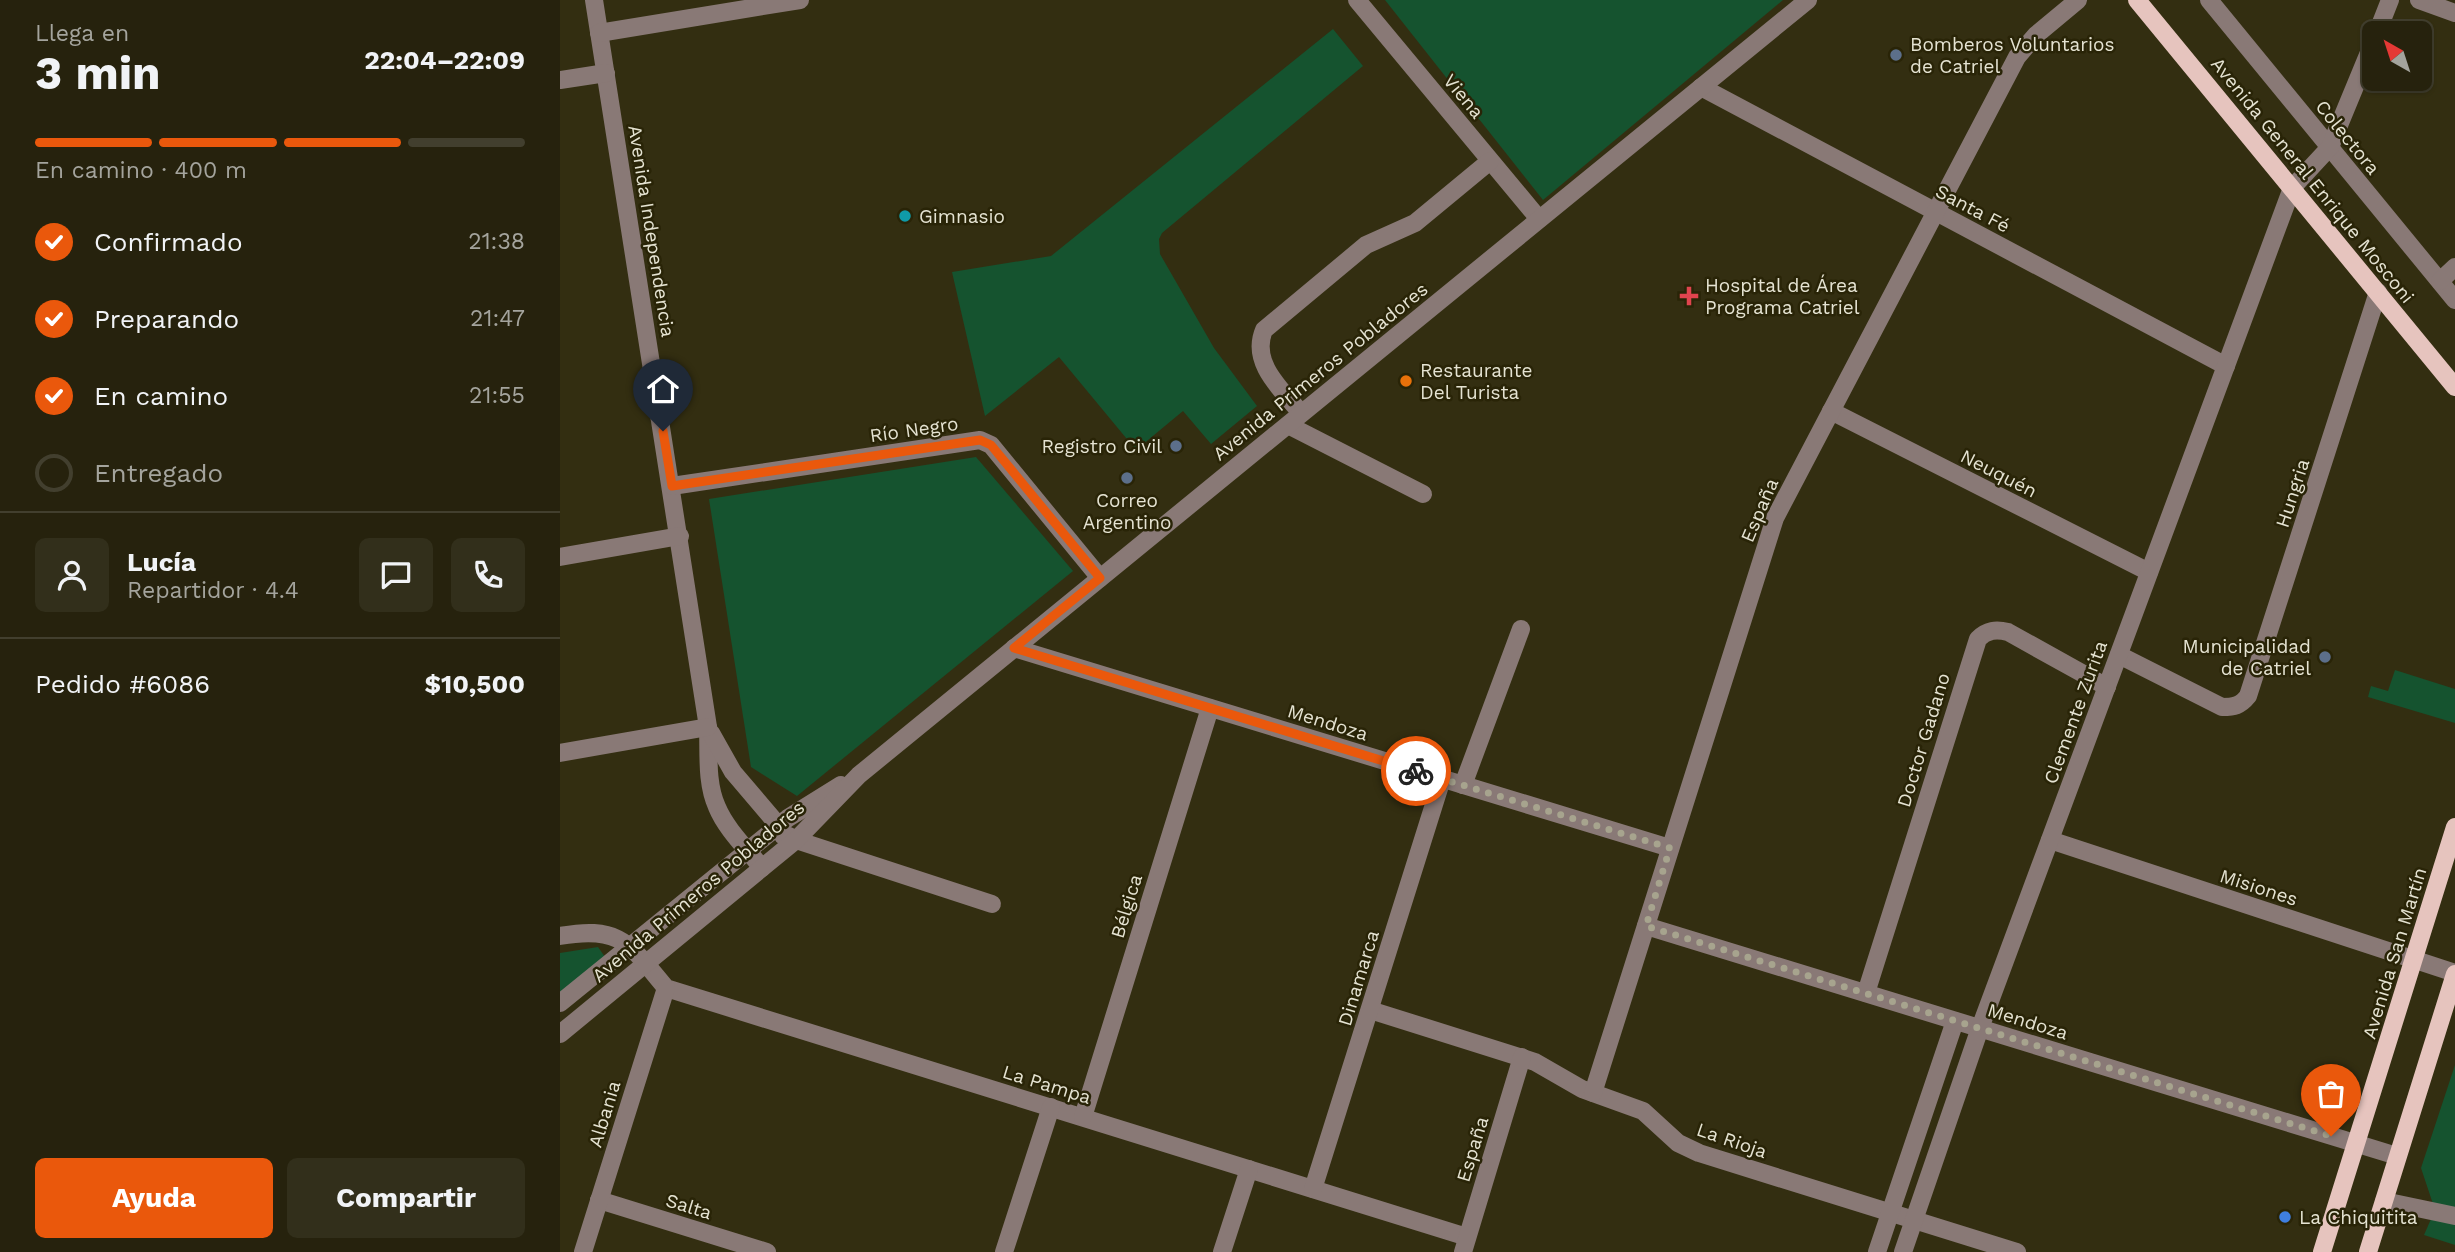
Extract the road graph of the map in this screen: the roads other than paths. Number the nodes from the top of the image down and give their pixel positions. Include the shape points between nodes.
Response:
1 (594, 0) edge
2 (800, 0) edge
3 (1357, 0) edge
4 (1808, 0) edge
5 (2078, 0) edge
6 (2137, 0) edge
7 (2209, 0) edge
8 (2390, 0) edge
9 (2419, 0) edge
10 (2455, 13) edge
11 (2382, 21) edge
12 (599, 33) junction
13 (2362, 69) edge
14 (606, 73) junction
15 (560, 80) edge
16 (1701, 88) junction
17 (2330, 147) junction
18 (1490, 160) junction
19 (2292, 188) junction
20 (1935, 212) junction
21 (1539, 219) junction
22 (2455, 267) edge
23 (2440, 281) junction
24 (2378, 292) junction
25 (2455, 300) edge
26 (2226, 366) junction
27 (2455, 387) edge
28 (1830, 411) junction
29 (1295, 419) junction
30 (672, 486) junction
31 (1423, 494) dead end
32 (680, 536) junction
33 (560, 557) edge
34 (2149, 572) junction
35 (1100, 578) junction
36 (1521, 629) dead end
37 (1014, 648) junction
38 (2119, 655) junction
39 (2107, 687) junction
40 (1210, 708) junction
41 (708, 727) junction
42 (560, 753) edge
43 (859, 775) junction
44 (1442, 779) junction
45 (1463, 785) junction
46 (779, 826) junction
47 (2455, 827) edge
48 (2050, 840) junction
49 (790, 845) junction
50 (1670, 848) junction
51 (748, 850) junction
52 (762, 868) junction
53 (992, 904) dead end
54 (1646, 926) junction
55 (560, 936) edge
56 (631, 946) junction
57 (2413, 960) junction
58 (646, 964) junction
59 (2455, 974) edge
60 (666, 988) junction
61 (1866, 993) junction
62 (560, 1003) edge
63 (1370, 1010) junction
64 (1955, 1021) junction
65 (1980, 1028) junction
66 (560, 1034) edge
67 (1522, 1057) junction
68 (1592, 1093) junction
69 (1051, 1107) junction
70 (1083, 1117) junction
71 (2356, 1143) junction
72 (2397, 1156) junction
73 (1249, 1169) junction
74 (1313, 1189) junction
75 (599, 1200) junction
76 (2384, 1201) junction
77 (1890, 1212) junction
78 (2455, 1216) edge
79 (1914, 1220) junction
80 (1465, 1244) edge
81 (583, 1252) edge
82 (767, 1252) edge
83 (1004, 1252) edge
84 (1223, 1252) edge
85 (1877, 1252) edge
86 (1903, 1252) edge
87 (2017, 1252) edge
88 (2322, 1252) edge
89 (2368, 1252) edge

1 - 12 street, Avenida Independencia
2 - 12 street
3 - 18 street, Viena
4 - 16 street, Avenida Primeros Pobladores
5 - 20 street, España via 2017,57
6 - 19 main road, Avenida General Enrique Mosconi
7 - 17 street, Colectora
8 - 11 street
9 - 10 street
12 - 14 street, Avenida Independencia
13 - 17 street
14 - 15 street
14 - 30 street, Avenida Independencia
16 - 20 street, Santa Fé
16 - 21 street, Avenida Primeros Pobladores
17 - 19 street
17 - 23 street, Colectora
18 - 21 street, Viena
18 - 29 street via 1415,223 1366,245 1264,330 1261,360
19 - 24 main road, Avenida General Enrique Mosconi
19 - 26 street, Clemente Zurita
20 - 26 street, Santa Fé
20 - 28 street, España
21 - 29 street, Avenida Primeros Pobladores
22 - 23 street
23 - 25 street, Colectora
24 - 27 main road, Avenida General Enrique Mosconi
24 - 38 street, Hungria via 2253,687 2242,704 2222,707
26 - 34 street, Clemente Zurita
28 - 34 street, Neuquén
28 - 50 street, España via 1769,533
29 - 31 street
29 - 35 street, Avenida Primeros Pobladores
30 - 32 street, Avenida Independencia
30 - 35 street, Río Negro via 980,440 991,445
32 - 33 street
32 - 41 street, Avenida Independencia
34 - 38 street, Clemente Zurita
35 - 37 street, Avenida Primeros Pobladores
36 - 45 street
37 - 40 street, Mendoza
37 - 43 street, Avenida Primeros Pobladores
38 - 39 street, Clemente Zurita
39 - 48 street, Clemente Zurita
39 - 61 street, Doctor Gadano via 2008,632 1992,630 1978,639
40 - 44 street, Mendoza
40 - 70 street, Bélgica
41 - 42 street
41 - 46 street, Avenida Independencia via 733,772
41 - 51 street, Avenida Independencia via 714,799
43 - 46 street, Avenida Primeros Pobladores
43 - 49 street, Avenida Primeros Pobladores
44 - 45 street, Mendoza
44 - 63 street, Dinamarca
45 - 50 street, Mendoza
46 - 49 street, Avenida Independencia
46 - 51 street, Avenida Primeros Pobladores
47 - 57 main road, Avenida San Martín
48 - 57 street, Misiones
48 - 65 street, Clemente Zurita
49 - 52 street, Avenida Primeros Pobladores
49 - 53 street
50 - 54 street, España
51 - 52 street, Avenida Independencia
51 - 56 street, Avenida Primeros Pobladores
52 - 58 street, Avenida Primeros Pobladores
54 - 61 street, Mendoza
54 - 68 street, España
55 - 56 street via 607,933
56 - 58 street
56 - 62 street, Avenida Primeros Pobladores
57 - 59 street, Misiones
57 - 71 main road, Avenida San Martín
58 - 60 street
58 - 66 street, Avenida Primeros Pobladores
59 - 72 main road
60 - 69 street, La Pampa
60 - 75 street, Albania
61 - 64 street, Mendoza
63 - 67 street, La Rioja
63 - 74 street, Dinamarca
64 - 65 street, Mendoza
64 - 77 street
65 - 71 street, Mendoza
65 - 79 street, Clemente Zurita
67 - 68 street, La Rioja
67 - 80 street, España
68 - 77 street, La Rioja via 1643,1111 1688,1149
69 - 70 street, La Pampa
69 - 83 street
70 - 73 street, La Pampa
71 - 72 street, Mendoza
71 - 88 main road, Avenida San Martín
72 - 76 main road
73 - 74 street, La Pampa
73 - 84 street
74 - 80 street, La Pampa
75 - 81 street, Albania
75 - 82 street, Salta
76 - 78 street
76 - 89 main road
77 - 79 street, La Rioja
77 - 85 street
79 - 86 street, Clemente Zurita
79 - 87 street, La Rioja

